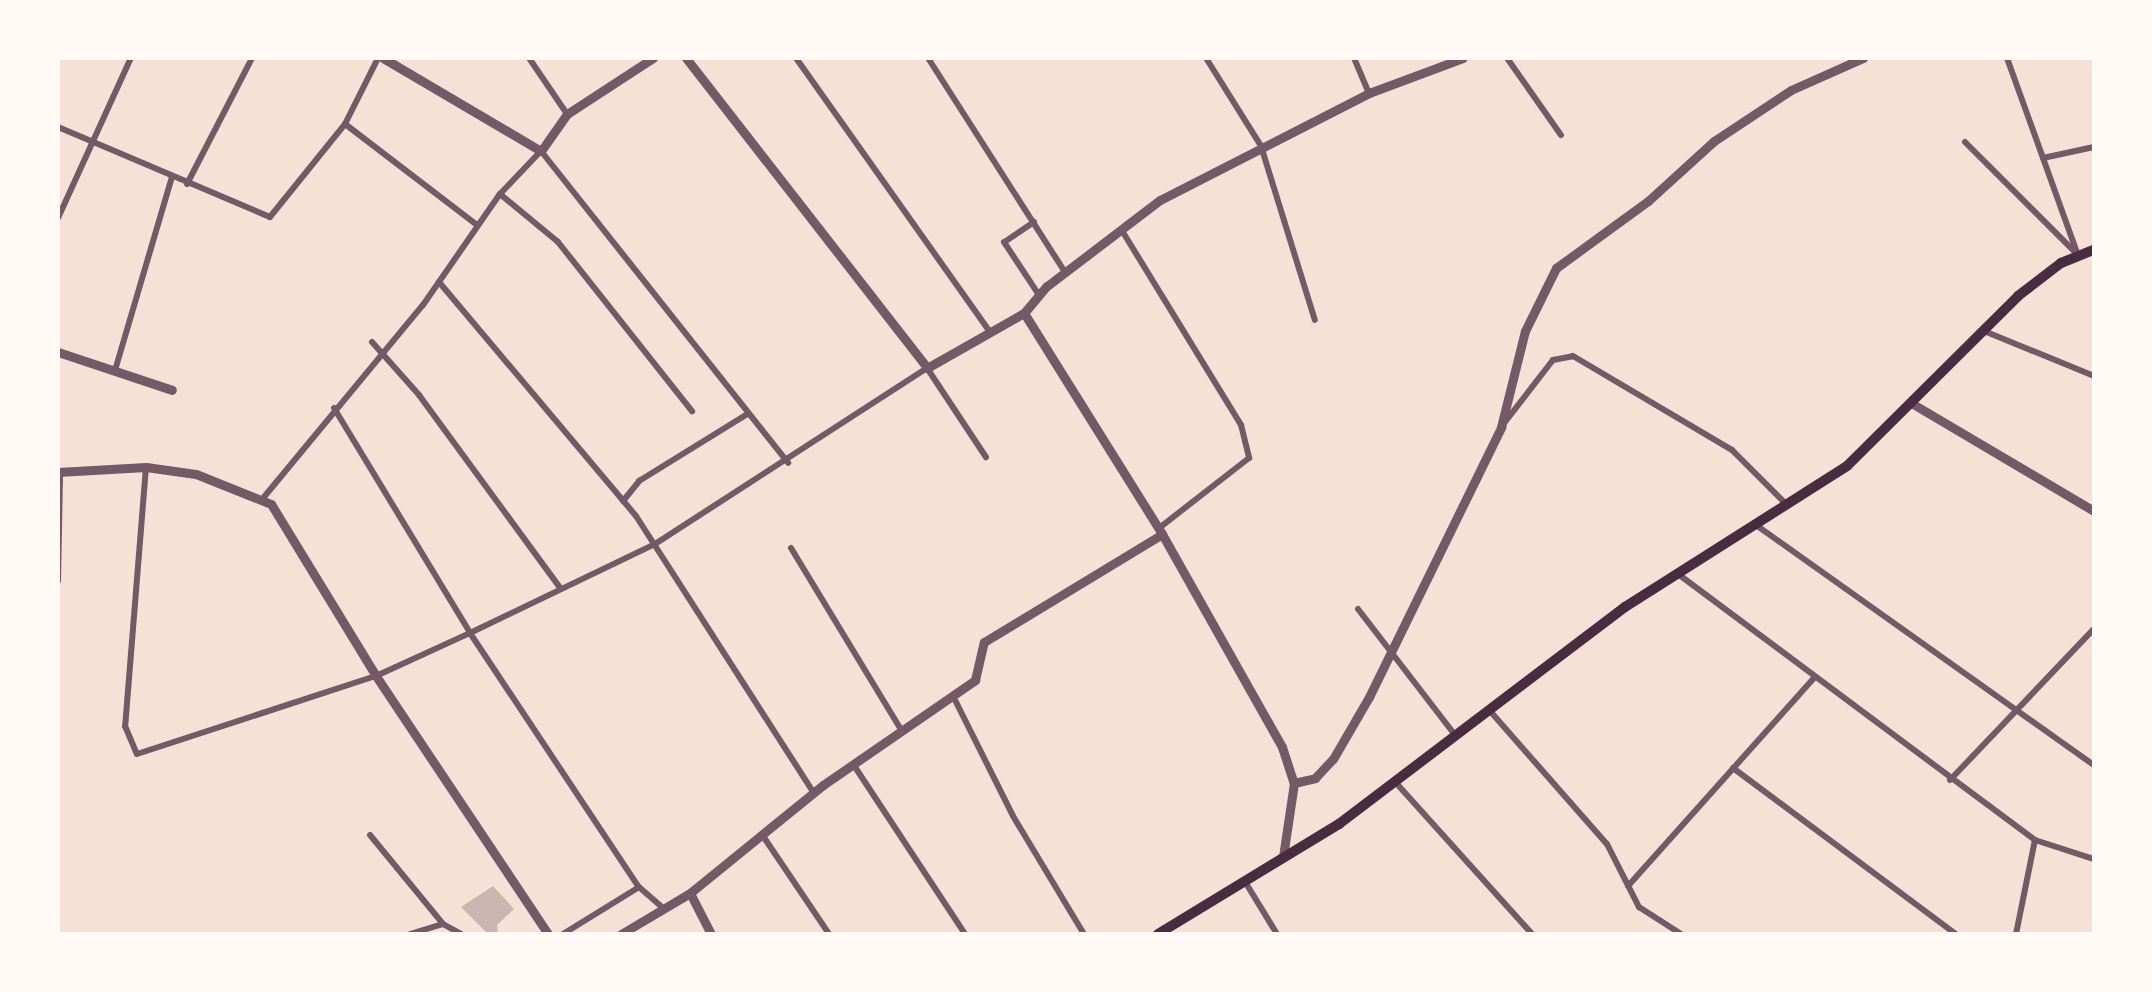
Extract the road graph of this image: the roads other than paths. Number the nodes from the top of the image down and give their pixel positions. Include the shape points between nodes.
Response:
1 (132, 58) edge
2 (252, 58) edge
3 (380, 58) edge
4 (528, 58) edge
5 (653, 58) edge
6 (686, 58) edge
7 (796, 58) edge
8 (928, 58) edge
9 (1206, 58) edge
10 (1354, 58) edge
11 (1463, 58) edge
12 (1507, 58) edge
13 (1863, 58) edge
14 (2006, 58) edge
15 (1369, 93) junction
16 (568, 114) junction
17 (345, 124) junction
18 (58, 127) edge
19 (1562, 135) dead end
20 (90, 141) junction
21 (1965, 142) dead end
22 (1261, 146) junction
23 (2094, 147) edge
24 (540, 151) junction
25 (2043, 158) junction
26 (172, 177) junction
27 (187, 184) junction
28 (500, 194) junction
29 (58, 218) edge
30 (1034, 222) junction
31 (477, 225) junction
32 (1121, 228) junction
33 (2094, 250) edge
34 (2078, 255) junction
35 (1065, 272) junction
36 (439, 282) junction
37 (1039, 295) junction
38 (1024, 313) junction
39 (1314, 320) dead end
40 (1984, 331) junction
41 (990, 332) junction
42 (372, 342) dead end
43 (58, 352) edge
44 (386, 353) junction
45 (116, 367) junction
46 (927, 368) junction
47 (2094, 376) edge
48 (172, 390) dead end
49 (1913, 404) junction
50 (334, 408) junction
51 (692, 411) dead end
52 (746, 415) junction
53 (1501, 427) junction
54 (986, 458) dead end
55 (788, 462) junction
56 (146, 468) junction
57 (59, 472) edge
58 (264, 498) junction
59 (623, 501) junction
60 (1788, 505) junction
61 (2094, 511) edge
62 (1756, 525) junction
63 (1160, 532) junction
64 (655, 544) junction
65 (791, 548) dead end
66 (1678, 574) junction
67 (58, 581) edge
68 (560, 588) junction
69 (1358, 609) dead end
70 (2094, 629) edge
71 (470, 632) junction
72 (1390, 653) junction
73 (376, 676) junction
74 (1814, 678) junction
75 (953, 696) junction
76 (1489, 709) junction
77 (2014, 714) junction
78 (902, 732) junction
79 (1456, 736) junction
80 (854, 764) junction
81 (2094, 765) edge
82 (1734, 768) junction
83 (1950, 780) junction
84 (1294, 783) junction
85 (1397, 784) junction
86 (814, 793) junction
87 (370, 835) dead end
88 (763, 836) junction
89 (2035, 840) junction
90 (1283, 856) junction
91 (2094, 858) edge
92 (1244, 880) junction
93 (1628, 886) junction
94 (639, 887) junction
95 (690, 893) junction
96 (665, 910) junction
97 (444, 924) junction
98 (410, 934) edge
99 (461, 934) edge
100 (548, 934) edge
101 (563, 934) edge
102 (621, 934) edge
103 (711, 934) edge
104 (829, 934) edge
105 (965, 934) edge
106 (1084, 934) edge
107 (1158, 934) edge
108 (1277, 934) edge
109 (1532, 934) edge
110 (1681, 934) edge
111 (1956, 934) edge
112 (2016, 934) edge

1 - 20 street
2 - 27 street
3 - 17 street
3 - 24 street
4 - 16 street
5 - 16 street
6 - 46 street
7 - 41 street
8 - 30 street
9 - 22 street
10 - 15 street
11 - 15 street
12 - 19 street
13 - 53 street via 1791,90 1714,141 1648,201 1556,268 1525,331
14 - 25 street
15 - 22 street
16 - 24 street
17 - 27 street via 270,218
17 - 31 street
18 - 20 street
20 - 26 street
20 - 29 street
21 - 34 street
22 - 32 street
22 - 39 street
23 - 25 street
24 - 28 street
24 - 52 street
25 - 34 street
26 - 27 street
26 - 45 street
28 - 31 street
28 - 51 street via 558,242
30 - 35 street
30 - 37 street via 1004,242
31 - 36 street
32 - 35 street
32 - 63 street via 1241,425 1249,458
33 - 34 main road
34 - 40 main road via 2018,296
35 - 37 street
36 - 44 street
36 - 59 street
37 - 38 street
38 - 41 street
38 - 63 street
40 - 47 street
40 - 49 main road
41 - 46 street
42 - 44 street
43 - 45 street
44 - 50 street
44 - 68 street
45 - 48 street
46 - 54 street
46 - 55 street
49 - 60 main road via 1848,466
49 - 61 street
50 - 58 street
50 - 71 street
52 - 55 street
52 - 59 street via 639,481
53 - 60 street via 1553,360 1572,356 1732,450
53 - 72 street
55 - 64 street
56 - 57 street
56 - 58 street via 196,474
56 - 73 street via 126,726 137,754
57 - 67 street
58 - 73 street
59 - 64 street
60 - 62 main road
62 - 66 main road
62 - 77 street
63 - 75 street via 984,642 976,680
63 - 84 street via 1282,747
64 - 68 street
64 - 86 street
65 - 78 street
66 - 74 street
66 - 76 main road
68 - 71 street
69 - 72 street
70 - 77 street
71 - 73 street
71 - 94 street
72 - 79 street
72 - 84 street via 1333,759 1314,778
73 - 100 street
74 - 82 street
74 - 83 street
75 - 78 street
75 - 106 street via 1013,816
76 - 79 main road
76 - 93 street via 1606,844
77 - 81 street
77 - 83 street
78 - 80 street
79 - 85 main road
80 - 86 street
80 - 105 street
82 - 93 street
82 - 111 street
83 - 89 street
84 - 90 street
85 - 90 main road
85 - 109 street
86 - 88 street
87 - 97 street
88 - 95 street
88 - 104 street
89 - 91 street
89 - 112 street
90 - 92 main road
92 - 107 main road
92 - 108 street
93 - 110 street via 1639,907
94 - 96 street
94 - 101 street
95 - 96 street
95 - 103 street
96 - 102 street
97 - 98 street
97 - 99 street

